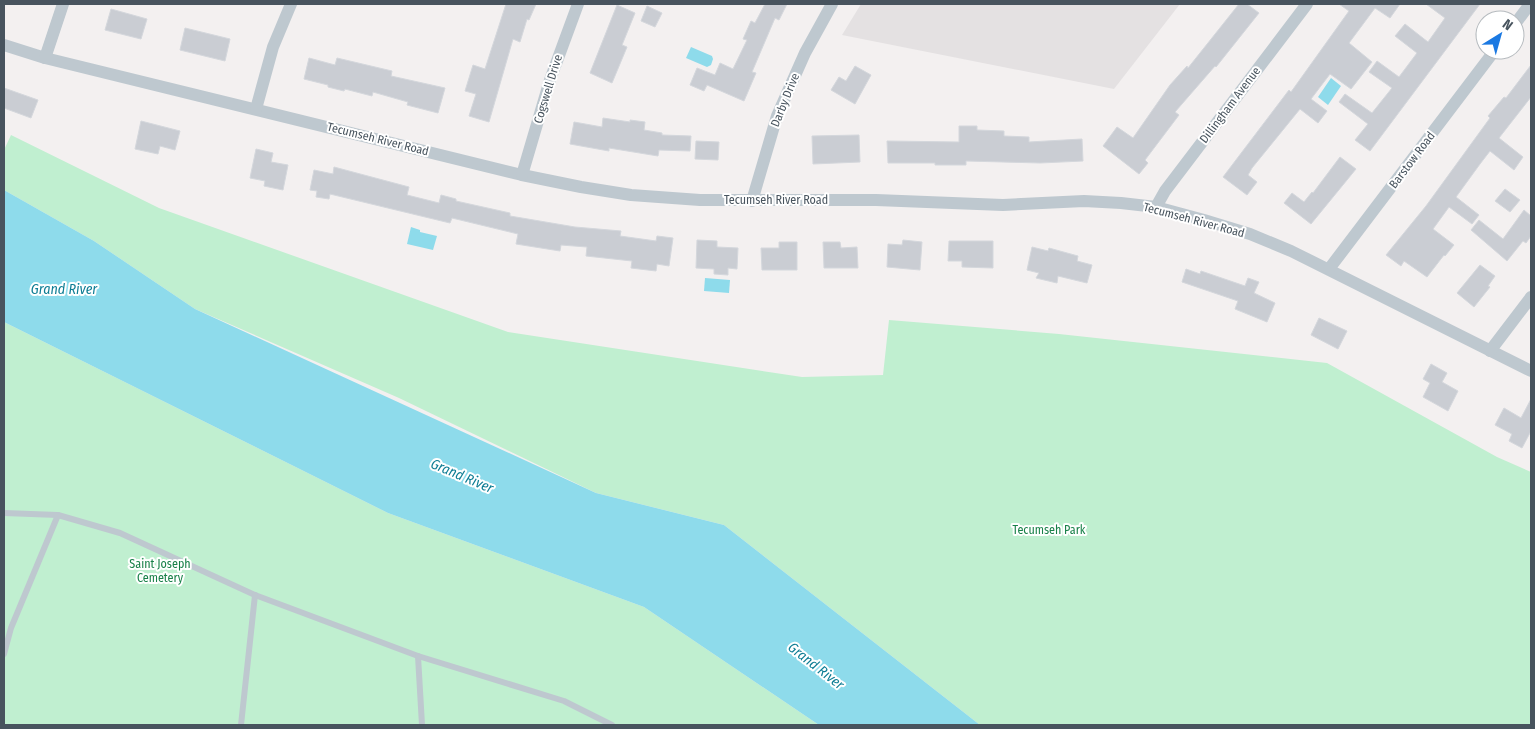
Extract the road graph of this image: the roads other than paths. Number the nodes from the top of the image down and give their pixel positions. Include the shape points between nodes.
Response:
1 (63, 4) edge
2 (291, 4) edge
3 (578, 4) edge
4 (832, 4) edge
5 (1307, 4) edge
6 (4, 46) edge
7 (45, 58) junction
8 (1487, 60) edge
9 (256, 109) junction
10 (522, 175) junction
11 (752, 201) junction
12 (1156, 207) junction
13 (1329, 269) junction
14 (1531, 297) edge
15 (1490, 351) junction
16 (1531, 371) edge
17 (4, 513) edge
18 (58, 515) junction
19 (255, 595) junction
20 (4, 654) edge
21 (418, 656) junction
22 (242, 725) edge
23 (422, 725) edge
24 (612, 725) edge

1 - 7 street
2 - 9 street via 273,47
3 - 10 street, Cogswell Drive via 550,80
4 - 11 street, Darby Drive via 805,53 777,116
5 - 12 street, Dillingham Avenue
6 - 7 street, Tecumseh River Road
7 - 9 street, Tecumseh River Road
8 - 13 street, Barstow Road
9 - 10 street, Tecumseh River Road
10 - 11 street, Tecumseh River Road via 631,195
11 - 12 street, Tecumseh River Road via 876,200 1003,205 1084,201
12 - 13 street, Tecumseh River Road via 1250,234
13 - 15 street, Tecumseh River Road
14 - 15 street
15 - 16 street, Tecumseh River Road
17 - 18 lane
18 - 19 lane via 120,533
18 - 20 lane via 11,628
19 - 21 lane
19 - 22 lane
21 - 23 lane
21 - 24 lane via 564,701

